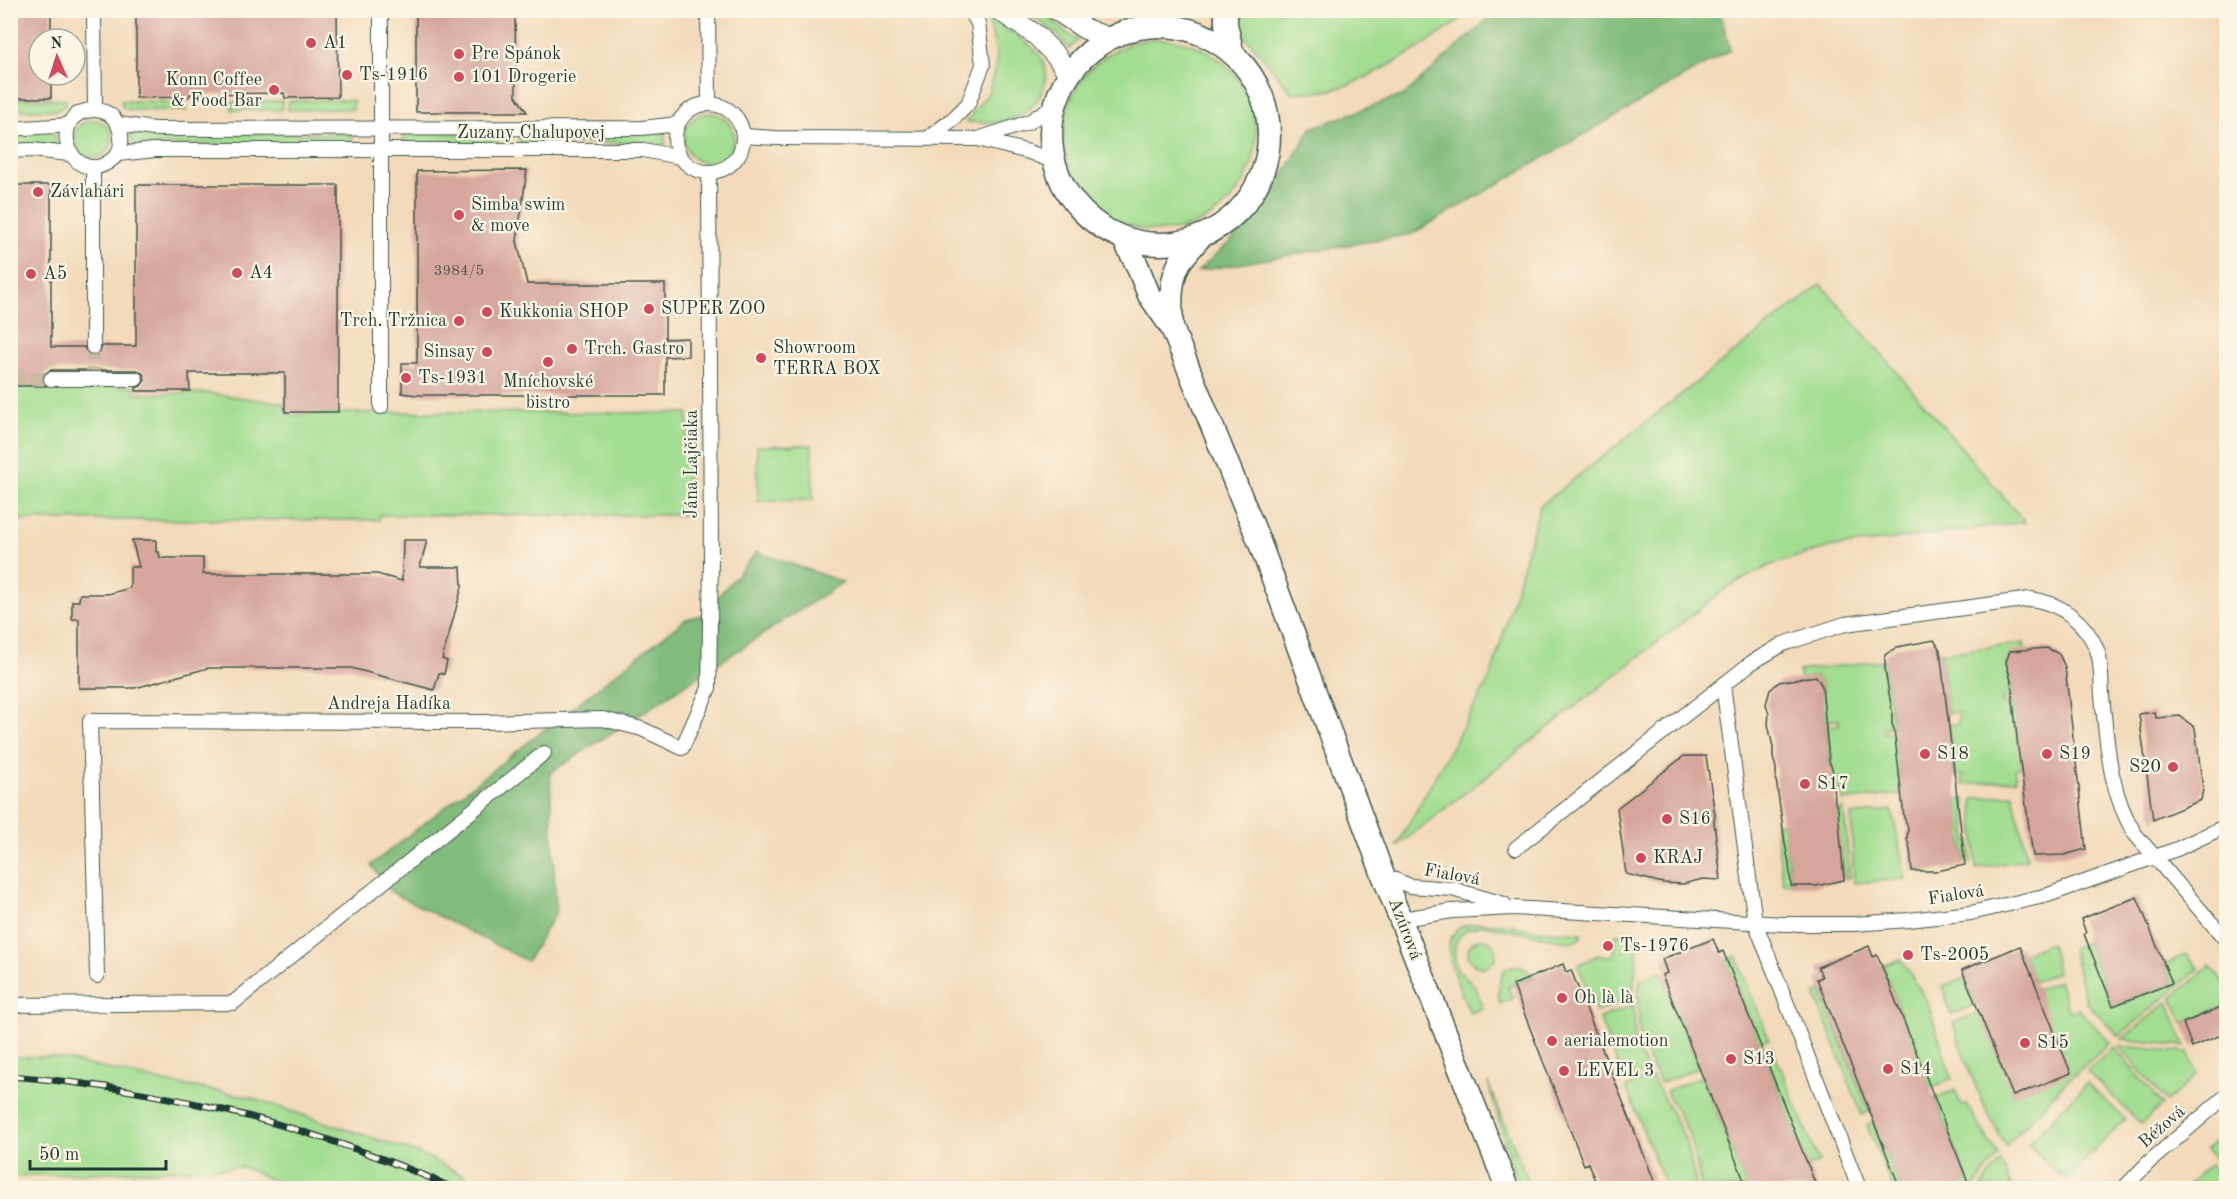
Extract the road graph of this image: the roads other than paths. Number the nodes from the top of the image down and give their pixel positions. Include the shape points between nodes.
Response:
1 (94, 10) edge
2 (381, 10) edge
3 (708, 10) edge
4 (969, 10) edge
5 (999, 10) edge
6 (1056, 10) edge
7 (1226, 10) edge
8 (1158, 18) edge
9 (1109, 38) junction
10 (1232, 51) junction
11 (1070, 74) junction
12 (709, 104) junction
13 (1054, 105) junction
14 (95, 110) junction
15 (118, 124) junction
16 (678, 124) junction
17 (69, 125) junction
18 (382, 128) junction
19 (10, 129) edge
20 (744, 136) junction
21 (928, 138) junction
22 (978, 139) junction
23 (382, 150) junction
24 (10, 151) edge
25 (70, 154) junction
26 (117, 154) junction
27 (680, 157) junction
28 (1052, 161) junction
29 (93, 167) junction
30 (709, 173) junction
31 (1201, 236) junction
32 (1123, 238) junction
33 (1172, 328) junction
34 (93, 346) tunnel mouth
35 (51, 379) tunnel mouth
36 (136, 379) dead end
37 (381, 407) dead end
38 (1723, 685) junction
39 (682, 748) joint
40 (544, 753) dead end
41 (2226, 826) edge
42 (1516, 848) dead end
43 (2155, 857) junction
44 (1383, 874) junction
45 (1514, 908) junction
46 (1402, 919) junction
47 (1755, 922) junction
48 (2226, 940) edge
49 (97, 975) dead end
50 (10, 1005) edge
51 (2226, 1096) edge
52 (1508, 1188) edge
53 (1859, 1188) edge
54 (2124, 1188) edge

1 - 14 street
2 - 18 street
3 - 12 street
4 - 21 street via 978,23 983,65 968,104
5 - 11 main road via 1036,35
6 - 9 main road via 1085,29
7 - 10 main road
8 - 9 main road
8 - 10 main road via 1213,38
9 - 11 main road
10 - 31 main road via 1262,92 1270,120 1269,150 1260,182 1248,201 1224,224
11 - 13 main road
12 - 16 street via 690,109
12 - 20 street via 719,105 736,117
13 - 22 street via 1029,122
13 - 28 main road
14 - 15 street, Zuzany Chalupovej via 108,114
14 - 17 street via 80,114
15 - 18 street, Zuzany Chalupovej via 154,129
15 - 26 street via 122,139
16 - 18 street, Zuzany Chalupovej via 635,128
16 - 27 street via 675,146
17 - 19 street
17 - 25 street via 66,145
18 - 23 street
20 - 21 street
20 - 30 street via 738,158 730,166
21 - 22 street
22 - 28 street
23 - 26 street, Zuzany Chalupovej via 155,150
23 - 27 street, Zuzany Chalupovej via 643,150
23 - 37 street
24 - 25 street
25 - 29 street
26 - 29 street, Zuzany Chalupovej via 111,161
27 - 30 street, Zuzany Chalupovej via 697,171
28 - 32 main road via 1063,187 1080,210 1102,228
29 - 34 street
30 - 39 street, Jána Lajčiaka via 709,688
31 - 32 main road via 1162,243
31 - 33 main road via 1176,273
32 - 33 main road via 1149,296
33 - 44 main road, Azúrová via 1259,541
35 - 36 street
38 - 42 street
38 - 43 street via 1783,644 1845,624 2031,599 2046,601 2076,618 2098,651 2118,802 2124,818
38 - 47 street
39 - 49 street, Andreja Hadíka via 642,729 603,719 90,721
40 - 50 street via 233,1003
41 - 43 street, Fialová
43 - 47 street, Fialová via 2048,896 1971,913 1854,924
43 - 48 street
44 - 45 street, Fialová via 1410,886 1452,889
44 - 46 main road, Azúrová
45 - 46 street, Fialová
45 - 47 street, Fialová
46 - 52 main road, Azúrová
47 - 53 street
51 - 54 street, Béžová

